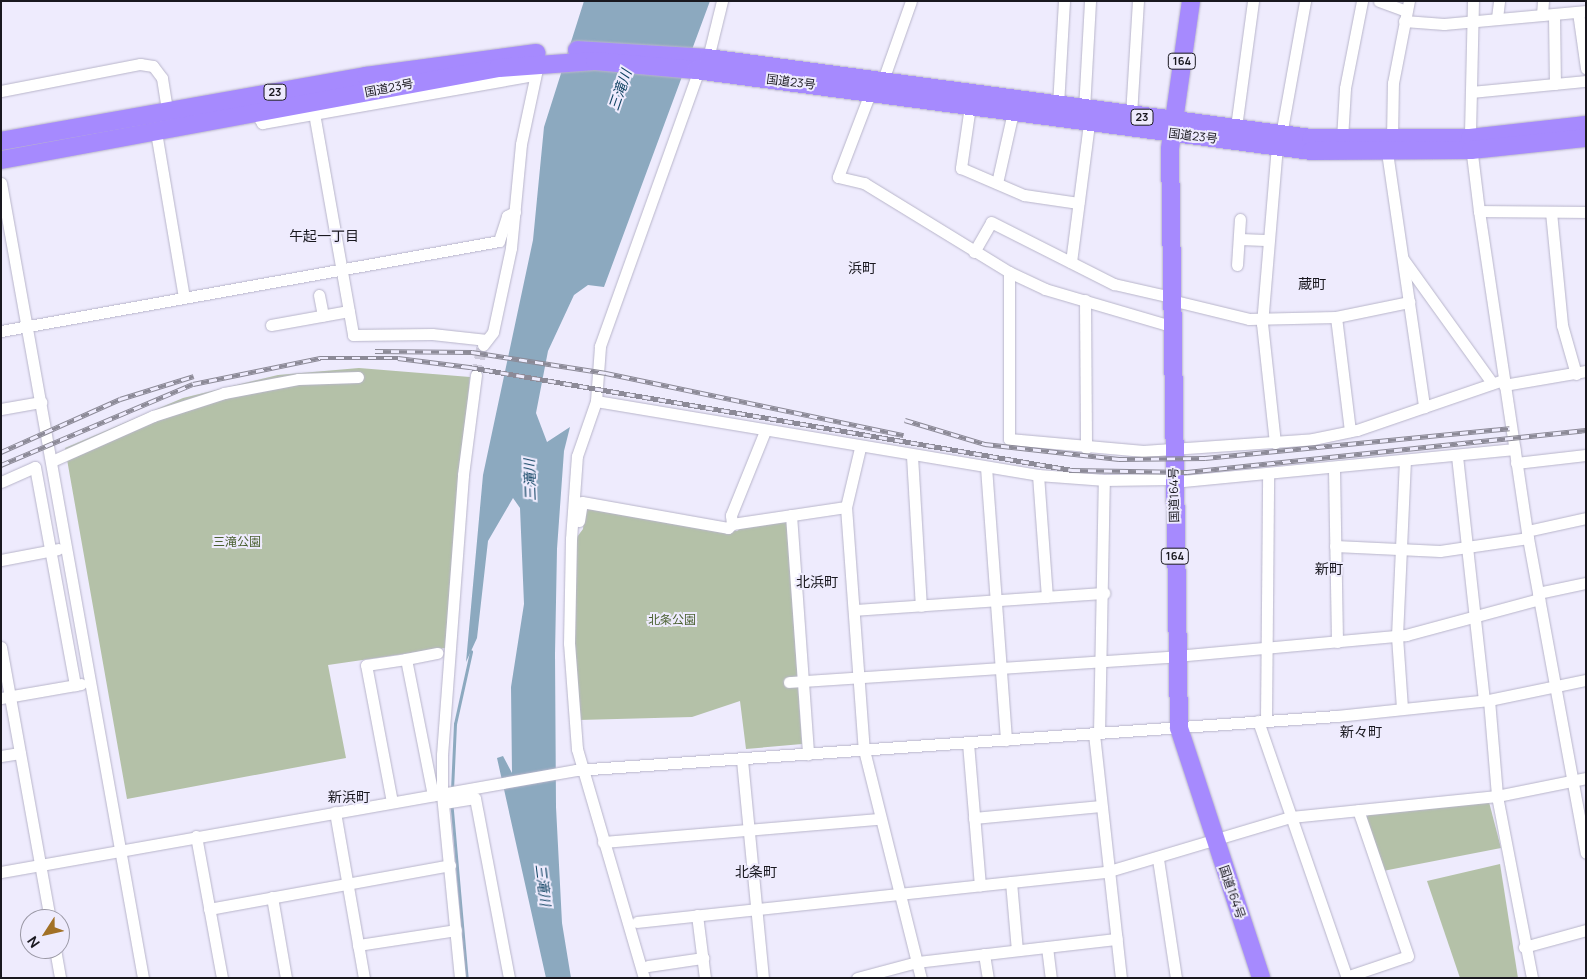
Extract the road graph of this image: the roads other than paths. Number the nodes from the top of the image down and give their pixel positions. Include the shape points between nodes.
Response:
1 (722, 1) edge
2 (910, 1) edge
3 (1064, 1) edge
4 (1090, 1) edge
5 (1138, 1) edge
6 (1191, 1) edge
7 (1253, 1) edge
8 (1305, 1) edge
9 (1362, 1) edge
10 (1379, 1) edge
11 (1473, 1) edge
12 (1499, 1) edge
13 (1542, 1) edge
14 (1407, 11) edge
15 (1582, 12) edge
16 (1548, 15) junction
17 (1497, 18) junction
18 (1473, 20) junction
19 (542, 63) junction
20 (701, 64) junction
21 (1586, 68) edge
22 (1586, 81) edge
23 (1555, 84) junction
24 (876, 86) junction
25 (1, 91) edge
26 (1471, 92) junction
27 (1058, 104) junction
28 (970, 106) junction
29 (167, 111) junction
30 (1013, 112) junction
31 (256, 113) junction
32 (314, 113) junction
33 (1131, 115) junction
34 (1086, 116) junction
35 (1586, 125) edge
36 (1173, 127) junction
37 (1236, 128) junction
38 (156, 132) junction
39 (1586, 138) edge
40 (1342, 139) junction
41 (1, 140) edge
42 (1279, 141) junction
43 (1471, 144) junction
44 (1389, 145) junction
45 (1, 160) edge
46 (1, 183) edge
47 (997, 183) junction
48 (1078, 203) junction
49 (1479, 211) junction
50 (515, 212) junction
51 (1551, 212) junction
52 (1586, 212) edge
53 (1240, 219) dead end
54 (1239, 239) junction
55 (1266, 240) junction
56 (974, 252) junction
57 (1402, 258) junction
58 (1071, 262) junction
59 (1237, 265) dead end
60 (342, 268) junction
61 (1008, 272) junction
62 (319, 295) dead end
63 (184, 298) junction
64 (1171, 298) junction
65 (1085, 300) junction
66 (1408, 302) junction
67 (349, 311) junction
68 (323, 316) junction
69 (1336, 317) junction
70 (1262, 318) junction
71 (270, 325) dead end
72 (27, 326) junction
73 (1171, 326) junction
74 (1, 331) edge
75 (1581, 373) edge
76 (476, 375) tunnel mouth
77 (358, 377) dead end
78 (1499, 382) junction
79 (596, 401) junction
80 (41, 402) junction
81 (1424, 407) junction
82 (1, 410) edge
83 (765, 431) junction
84 (1350, 432) junction
85 (1275, 443) junction
86 (860, 448) junction
87 (1086, 448) junction
88 (1514, 449) junction
89 (1173, 450) junction
90 (1586, 455) edge
91 (912, 456) junction
92 (1457, 456) junction
93 (52, 461) junction
94 (1405, 462) junction
95 (1516, 463) junction
96 (986, 467) junction
97 (1334, 469) junction
98 (1268, 474) junction
99 (1038, 475) junction
100 (1104, 480) junction
101 (1173, 480) junction
102 (1, 482) edge
103 (846, 507) junction
104 (791, 515) junction
105 (1586, 518) edge
106 (732, 524) junction
107 (1528, 535) junction
108 (571, 538) junction
109 (1335, 546) junction
110 (1468, 547) junction
111 (68, 548) junction
112 (1400, 549) junction
113 (51, 551) junction
114 (1, 560) edge
115 (1586, 583) edge
116 (1104, 593) junction
117 (1538, 596) junction
118 (1047, 597) junction
119 (998, 601) junction
120 (921, 606) junction
121 (854, 610) junction
122 (1473, 617) junction
123 (1397, 636) junction
124 (1338, 642) junction
125 (1, 647) edge
126 (1267, 648) junction
127 (436, 653) dead end
128 (1176, 656) junction
129 (406, 659) junction
130 (1103, 660) junction
131 (1002, 668) junction
132 (859, 677) junction
133 (1586, 680) edge
134 (803, 681) junction
135 (91, 682) junction
136 (788, 682) dead end
137 (75, 685) junction
138 (1556, 689) junction
139 (6, 697) edge
140 (1487, 700) junction
141 (1402, 708) junction
142 (1262, 720) junction
143 (1179, 728) junction
144 (1096, 734) junction
145 (1006, 740) junction
146 (968, 743) junction
147 (864, 750) junction
148 (20, 753) junction
149 (808, 754) junction
150 (1, 756) edge
151 (742, 760) junction
152 (580, 770) junction
153 (1586, 778) edge
154 (1571, 782) junction
155 (1496, 796) junction
156 (442, 797) junction
157 (392, 802) junction
158 (1100, 806) junction
159 (1358, 810) junction
160 (335, 812) junction
161 (1291, 817) junction
162 (879, 818) junction
163 (974, 818) junction
164 (749, 830) junction
165 (196, 836) junction
166 (603, 842) junction
167 (1215, 843) junction
168 (121, 850) junction
169 (1586, 853) edge
170 (1158, 858) junction
171 (40, 864) junction
172 (450, 865) junction
173 (1, 872) edge
174 (1106, 872) junction
175 (1011, 882) junction
176 (348, 883) junction
177 (980, 885) junction
178 (899, 895) junction
179 (272, 897) junction
180 (209, 908) junction
181 (48, 909) edge
182 (757, 910) junction
183 (698, 916) junction
184 (637, 922) dead end
185 (456, 930) junction
186 (1586, 930) edge
187 (1116, 939) junction
188 (358, 945) junction
189 (1047, 947) junction
190 (1524, 947) junction
191 (1018, 950) junction
192 (984, 954) junction
193 (703, 958) junction
194 (57, 959) edge
195 (917, 962) junction
196 (648, 966) dead end
197 (60, 978) edge
198 (143, 978) edge
199 (222, 978) edge
200 (286, 978) edge
201 (364, 978) edge
202 (460, 978) edge
203 (509, 978) edge
204 (644, 978) edge
205 (706, 978) edge
206 (763, 978) edge
207 (856, 978) edge
208 (921, 978) edge
209 (988, 978) edge
210 (1051, 978) edge
211 (1121, 978) edge
212 (1176, 978) edge
213 (1262, 978) edge
214 (1346, 978) edge
215 (1532, 978) edge

1 - 20 street
2 - 24 street
3 - 27 street
4 - 34 street
5 - 33 street
6 - 36 highway, 国道164号 / 164
7 - 37 street
8 - 42 street
9 - 40 street via 1345,88
10 - 14 street
11 - 18 street
12 - 17 street
13 - 16 street
14 - 18 street
14 - 44 street via 1393,83
15 - 16 street
15 - 21 street
16 - 17 street
16 - 23 street
17 - 18 street
18 - 26 street
19 - 20 highway, 国道23号 / 23 via 604,49
19 - 29 highway, 国道23号 / 23 via 502,55
19 - 31 highway, 国道23号 / 23
19 - 32 street
19 - 50 street via 522,144
20 - 24 highway, 国道23号 / 23
20 - 79 street via 600,346
22 - 23 street
23 - 26 street
24 - 27 highway, 国道23号 / 23
24 - 28 highway, 国道23号 / 23
24 - 56 street via 838,177 864,183
25 - 29 street via 140,64 153,66 162,78
26 - 43 street
27 - 34 highway, 国道23号 / 23
28 - 30 highway, 国道23号 / 23
28 - 47 street via 960,168
29 - 41 highway, 国道23号 / 23
30 - 34 highway, 国道23号 / 23
30 - 47 street
31 - 32 street via 262,122
31 - 38 highway, 国道23号 / 23
32 - 60 street
33 - 34 highway, 国道23号 / 23
33 - 36 highway, 国道23号 / 23
34 - 36 highway, 国道23号 / 23
34 - 48 street
35 - 43 highway, 国道23号 / 23
36 - 37 highway, 国道23号 / 23
36 - 42 highway, 国道23号 / 23
36 - 64 highway, 国道164号 / 164
37 - 42 highway, 国道23号 / 23
38 - 45 highway, 国道23号 / 23
38 - 63 street
39 - 43 highway, 国道23号 / 23
40 - 42 highway, 国道23号 / 23
40 - 44 highway, 国道23号 / 23
42 - 44 highway, 国道23号 / 23
42 - 55 street
43 - 44 highway, 国道23号 / 23
43 - 49 street
44 - 57 street
46 - 72 street
47 - 48 street via 1024,195
48 - 58 street
49 - 51 street
49 - 78 street
50 - 60 street via 507,216 499,241
50 - 67 street via 511,248 485,343 432,334 353,335
51 - 52 street
51 - 75 street via 1562,326
53 - 54 street
54 - 55 street
54 - 59 street
55 - 70 street
56 - 58 street via 991,222
56 - 61 street
57 - 66 street
57 - 78 street
58 - 64 street via 1114,284
60 - 63 street
60 - 67 street
61 - 65 street
61 - 87 street via 1009,439
62 - 68 street
63 - 72 street
64 - 70 street via 1249,319
64 - 73 highway, 国道164号 / 164
65 - 73 street
65 - 87 street
66 - 69 street
66 - 81 street
67 - 68 street
68 - 71 street
69 - 70 street
69 - 84 street
70 - 85 street
72 - 74 street
72 - 80 street
73 - 89 highway, 国道164号 / 164
75 - 78 street
76 - 156 street via 448,646
77 - 93 street via 298,379 224,393 153,416
78 - 81 street
78 - 88 street
79 - 83 street
79 - 108 street via 577,456
80 - 82 street
80 - 93 street
81 - 84 street
83 - 86 street
83 - 106 street via 731,515
84 - 85 street
85 - 89 street
86 - 91 street
86 - 103 street
87 - 89 street
88 - 92 street
88 - 95 street
89 - 101 highway, 国道164号 / 164
90 - 95 street
91 - 96 street
91 - 120 street
92 - 94 street
92 - 110 street
93 - 111 street
94 - 97 street
94 - 112 street
95 - 107 street
96 - 99 street
96 - 119 street
97 - 98 street
97 - 109 street
98 - 101 street
98 - 126 street
99 - 100 street
99 - 118 street
100 - 101 street
100 - 116 street
101 - 128 highway, 国道164号 / 164
102 - 113 street via 35,467
103 - 104 street
103 - 121 street
104 - 106 street
104 - 134 street
105 - 107 street
106 - 108 street via 728,528 582,502
107 - 110 street
107 - 117 street
108 - 152 street via 571,691
109 - 112 street
109 - 124 street
110 - 112 street
110 - 122 street
111 - 113 street
111 - 135 street
112 - 123 street
113 - 114 street
113 - 137 street
115 - 117 street
116 - 118 street
116 - 130 street
117 - 122 street
117 - 138 street
118 - 119 street
119 - 120 street
119 - 131 street
120 - 121 street
121 - 132 street
122 - 123 street
122 - 140 street
123 - 124 street
123 - 141 street
124 - 126 street
125 - 139 street
126 - 128 street
126 - 142 street
127 - 129 street
128 - 130 street
128 - 143 highway, 国道164号 / 164
129 - 156 street
129 - 157 street via 366,666
130 - 131 street
130 - 144 street
131 - 132 street
131 - 145 street
132 - 134 street
132 - 147 street
133 - 138 street
134 - 136 street
134 - 149 street
135 - 137 street
135 - 168 street
137 - 139 street
138 - 140 street
138 - 154 street
139 - 148 street
140 - 141 street
140 - 155 street
141 - 142 street
142 - 143 street
142 - 161 street
143 - 144 street
143 - 167 highway, 国道164号 / 164
144 - 145 street
144 - 158 street
145 - 146 street
146 - 147 street
146 - 163 street
147 - 149 street
147 - 162 street
148 - 150 street
148 - 171 street
149 - 151 street
151 - 152 street
151 - 164 street
152 - 156 street
152 - 166 street
153 - 154 street
154 - 155 street
154 - 169 street
155 - 159 street
155 - 190 street
156 - 157 street
156 - 172 street
156 - 203 street via 475,798
157 - 160 street
158 - 163 street
158 - 174 street
159 - 161 street
159 - 214 street via 1408,956
160 - 165 street
160 - 176 street
161 - 167 street
161 - 214 street
162 - 164 street
162 - 178 street
163 - 177 street
164 - 166 street
164 - 182 street
165 - 168 street
165 - 180 street
166 - 204 street
167 - 170 street
167 - 213 highway, 国道164号 / 164
168 - 171 street
168 - 198 street
170 - 174 street
170 - 212 street
171 - 173 street
171 - 181 street
172 - 176 street
172 - 185 street
174 - 175 street
174 - 187 street
175 - 177 street
175 - 191 street
176 - 179 street
176 - 188 street
177 - 178 street
178 - 182 street
178 - 195 street
179 - 180 street
179 - 200 street
180 - 199 street
182 - 183 street
182 - 206 street
183 - 184 street
183 - 193 street
185 - 188 street
185 - 202 street
186 - 190 street
187 - 189 street
187 - 211 street
188 - 201 street
189 - 191 street
189 - 210 street
190 - 215 street
191 - 192 street
192 - 195 street
192 - 209 street
193 - 196 street
193 - 205 street
194 - 197 street
195 - 207 street
195 - 208 street

